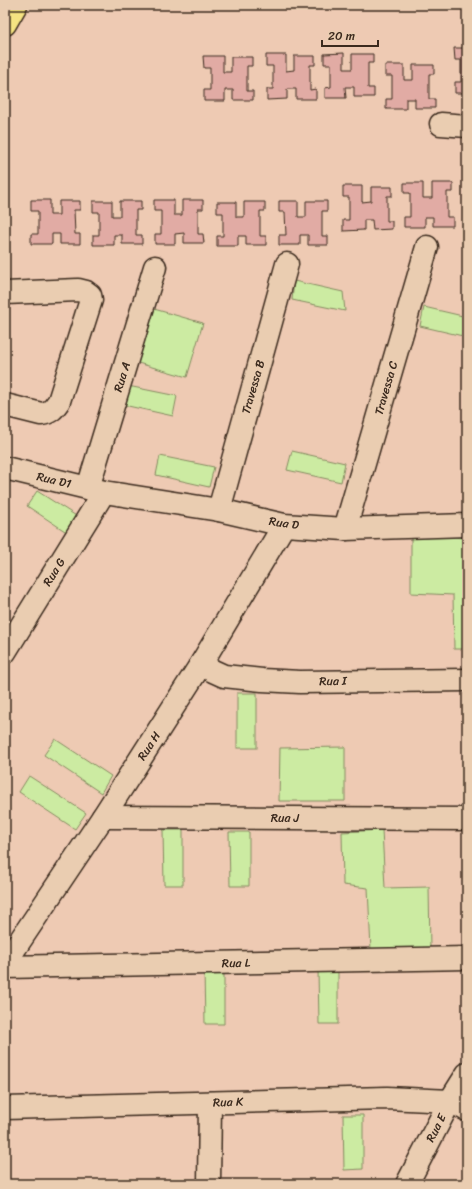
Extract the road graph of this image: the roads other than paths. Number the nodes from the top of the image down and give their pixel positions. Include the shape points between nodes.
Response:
1 (16, 5) edge
2 (5, 24) edge
3 (441, 124) dead end
4 (467, 126) edge
5 (427, 247) dead end
6 (287, 264) dead end
7 (155, 267) dead end
8 (5, 293) edge
9 (5, 405) edge
10 (5, 468) edge
11 (96, 490) junction
12 (219, 510) junction
13 (284, 525) junction
14 (467, 525) edge
15 (345, 529) junction
16 (5, 652) edge
17 (201, 664) junction
18 (467, 680) edge
19 (103, 817) junction
20 (467, 819) edge
21 (467, 958) edge
22 (5, 963) edge
23 (5, 967) edge
24 (467, 1074) edge
25 (210, 1103) junction
26 (459, 1106) edge
27 (5, 1108) edge
28 (209, 1184) edge
29 (407, 1184) edge

1 - 2 main road
3 - 4 street
5 - 15 street, Travessa C
6 - 12 street, Travessa B
7 - 11 street, Rua A
8 - 9 street via 78,290 90,295 91,300 59,401 53,409 42,414
10 - 11 street, Rua D1
11 - 12 street, Rua D
11 - 16 street, Rua G
12 - 13 street, Rua D
13 - 15 street, Rua D
13 - 17 street, Rua H
14 - 15 street, Rua D
17 - 18 street, Rua I via 224,676 262,680
17 - 19 street, Rua H
19 - 20 street, Rua J
19 - 22 street, Rua H
21 - 23 street, Rua L
24 - 26 street, Rua E
25 - 26 street, Rua K via 380,1098
25 - 27 street, Rua K
25 - 28 street
26 - 29 street, Rua E

